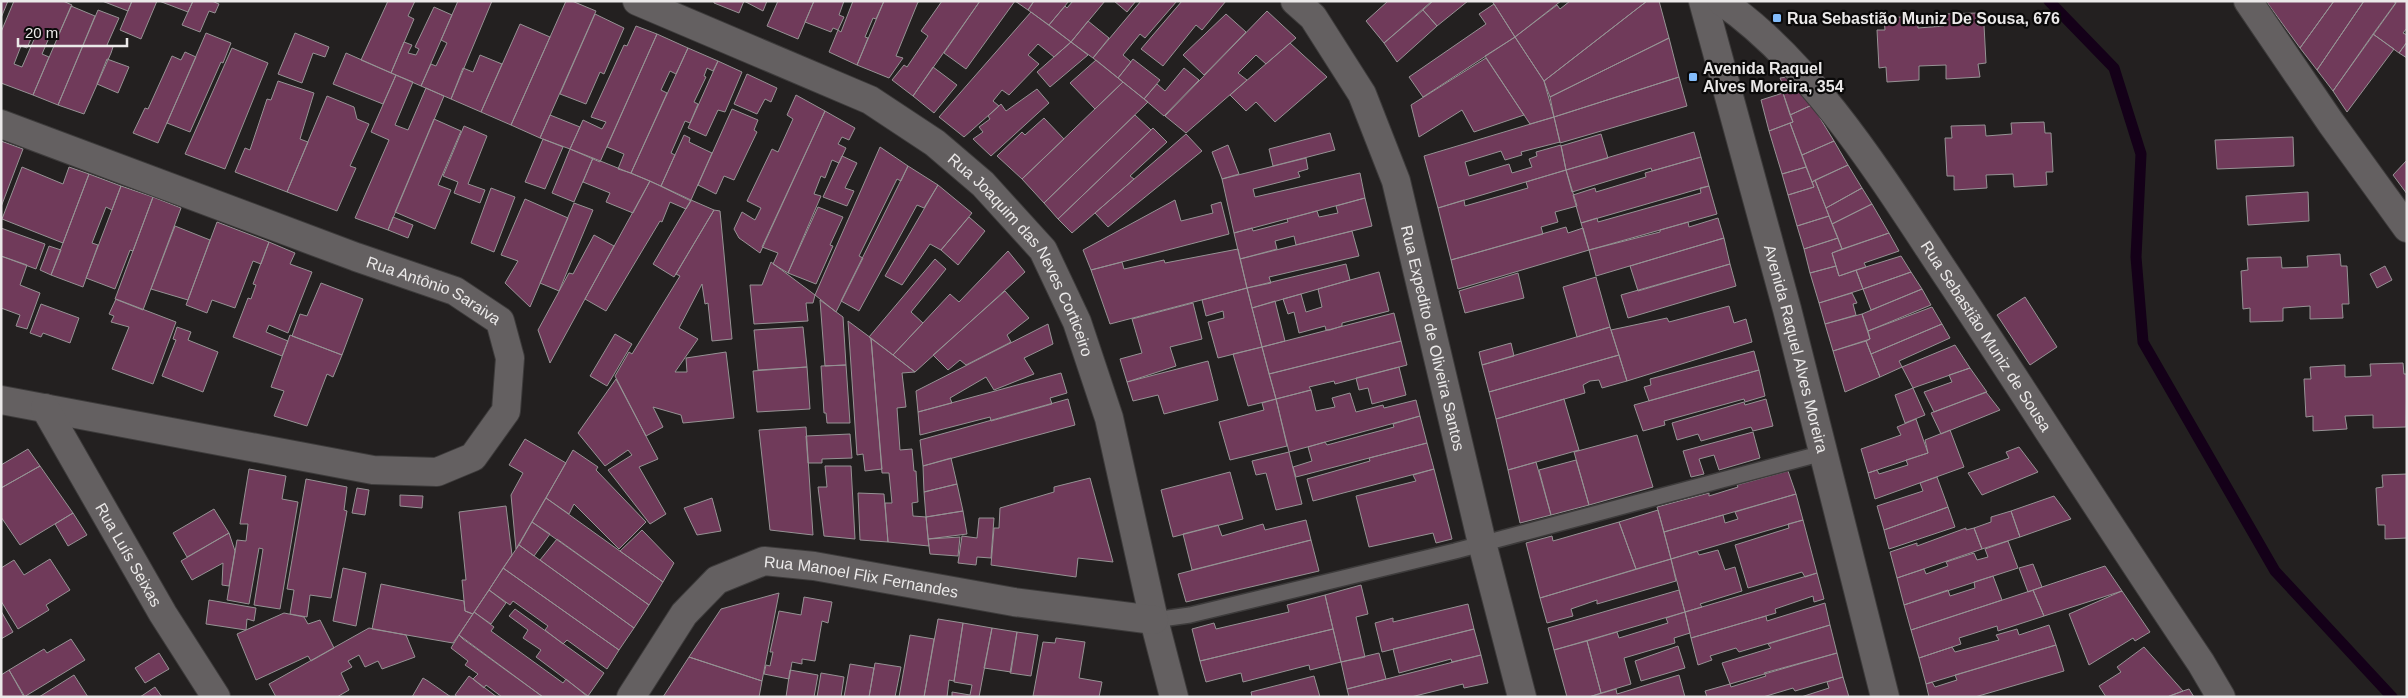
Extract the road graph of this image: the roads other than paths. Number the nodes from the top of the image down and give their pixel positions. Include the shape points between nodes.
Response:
1 (637, 1) edge
2 (1295, 1) edge
3 (1703, 1) edge
4 (1721, 1) edge
5 (2248, 1) edge
6 (1, 124) edge
7 (2407, 228) edge
8 (1, 400) edge
9 (45, 408) junction
10 (1823, 453) junction
11 (1482, 543) junction
12 (1154, 620) junction
13 (216, 697) edge
14 (631, 697) edge
15 (1174, 697) edge
16 (1522, 697) edge
17 (1885, 697) edge
18 (2221, 697) edge

1 - 12 street, Rua Joaquim das Neves Corticeiro via 870,100 935,143 976,178 1042,250 1077,322 1109,418
2 - 11 street, Rua Expedito de Oliveira Santos via 1313,17 1362,94 1396,181
3 - 10 street, Avenida Raquel Alves Moreira
4 - 18 street, Rua Sebastião Muniz de Sousa via 1762,33 1812,86 1879,173
5 - 7 street via 2330,123
6 - 9 street, Rua Antônio Saraiva via 455,292 500,321 510,358 506,411 473,456 437,472 373,470
8 - 9 street, Rua Antônio Saraiva
9 - 13 street, Rua Luís Seixas via 163,614
10 - 11 lane
10 - 17 street, Avenida Raquel Alves Moreira
11 - 12 lane via 1190,615
11 - 16 street, Rua Expedito de Oliveira Santos
12 - 14 street, Rua Manoel Flix Fernandes via 1014,602 814,566 764,562 717,580 684,614
12 - 15 street, Rua Joaquim das Neves Corticeiro

